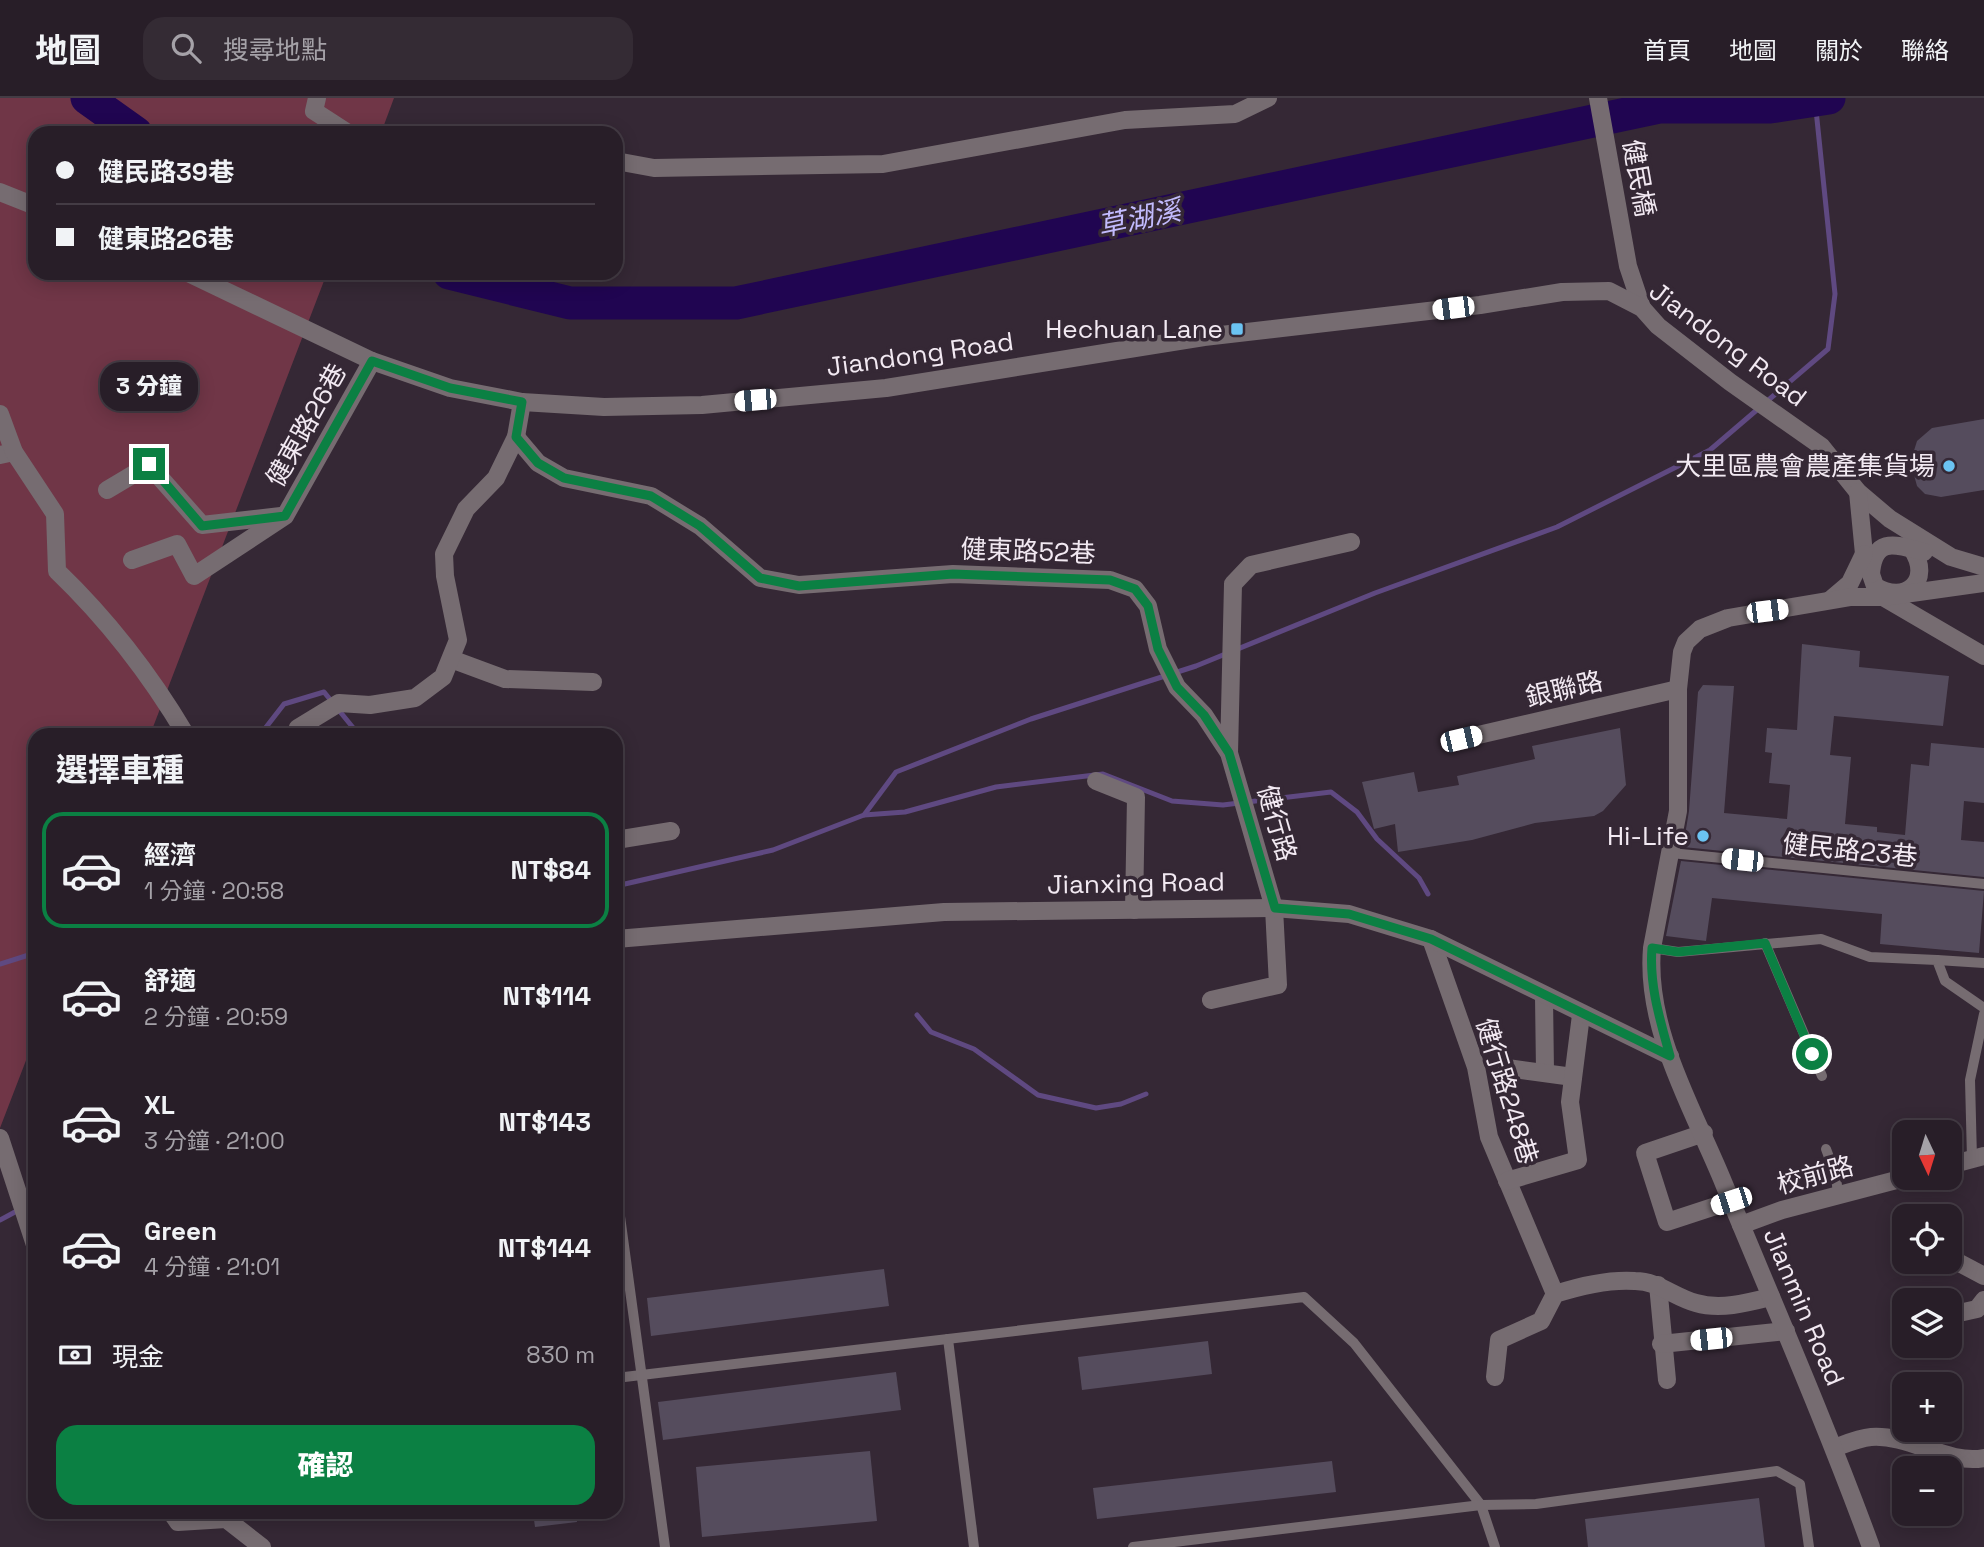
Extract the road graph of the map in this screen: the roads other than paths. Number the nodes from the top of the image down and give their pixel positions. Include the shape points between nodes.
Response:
1 (317, 98) edge
2 (1268, 98) edge
3 (1598, 98) edge
4 (337, 126) edge
5 (623, 162) edge
6 (0, 191) edge
7 (28, 202) edge
8 (203, 280) edge
9 (1642, 308) junction
10 (372, 361) junction
11 (522, 402) junction
12 (0, 414) edge
13 (516, 437) junction
14 (7, 453) edge
15 (107, 490) dead end
16 (1858, 492) junction
17 (285, 516) junction
18 (1351, 542) dead end
19 (1912, 549) junction
20 (1864, 554) junction
21 (1951, 557) junction
22 (132, 560) dead end
23 (1984, 567) edge
24 (1871, 575) junction
25 (1984, 583) edge
26 (1892, 595) junction
27 (1825, 603) junction
28 (1984, 656) edge
29 (451, 659) junction
30 (593, 682) dead end
31 (1678, 689) junction
32 (182, 728) edge
33 (298, 728) edge
34 (1461, 739) dead end
35 (1229, 753) junction
36 (1096, 781) dead end
37 (671, 831) dead end
38 (623, 839) edge
39 (1671, 853) junction
40 (1984, 884) edge
41 (1275, 908) junction
42 (1134, 910) junction
43 (623, 938) edge
44 (1431, 939) junction
45 (1765, 943) junction
46 (1652, 948) junction
47 (1937, 960) junction
48 (1984, 963) edge
49 (1544, 997) junction
50 (1211, 1000) dead end
51 (1984, 1008) edge
52 (1581, 1014) junction
53 (1984, 1014) edge
54 (1670, 1056) junction
55 (1507, 1068) dead end
56 (1545, 1071) junction
57 (1822, 1076) dead end
58 (1573, 1077) junction
59 (1704, 1133) junction
60 (0, 1138) edge
61 (1826, 1149) dead end
62 (1978, 1158) edge
63 (1507, 1181) junction
64 (1892, 1181) edge
65 (1838, 1195) junction
66 (1731, 1201) junction
67 (28, 1224) edge
68 (1741, 1225) junction
69 (623, 1251) edge
70 (1962, 1264) edge
71 (1984, 1276) edge
72 (1658, 1285) junction
73 (1555, 1294) junction
74 (1771, 1297) junction
75 (1984, 1300) edge
76 (1962, 1312) edge
77 (1786, 1331) junction
78 (948, 1339) junction
79 (1661, 1344) junction
80 (643, 1374) junction
81 (623, 1377) edge
82 (1495, 1377) dead end
83 (1667, 1380) dead end
84 (1834, 1448) junction
85 (1984, 1458) edge
86 (1481, 1505) junction
87 (176, 1519) edge
88 (262, 1547) edge
89 (666, 1547) edge
90 (974, 1547) edge
91 (1133, 1547) edge
92 (1495, 1547) edge
93 (1809, 1547) edge
94 (1871, 1547) edge

1 - 4 street via 314,111
2 - 5 street via 1235,114 1125,120 883,164 654,168
3 - 9 street, 健民橋 via 1628,266
6 - 7 street
8 - 10 street, Jiandong Road
9 - 11 street, Jiandong Road via 1609,291 1562,292 1108,351 886,388 702,405 604,407
9 - 16 street, Jiandong Road via 1658,326 1821,446
10 - 11 street, Jiandong Road via 450,388
10 - 17 street, 健東路26巷
11 - 13 street
12 - 14 street
13 - 29 street via 496,478 467,509 444,554 458,640
13 - 35 street, 健東路52巷 via 538,463 564,478 651,496 700,526 760,578 799,586 953,574 1110,580 1135,589 1148,606 1158,649 1177,687 1204,715
14 - 32 street via 55,514 57,572 84,597 161,693
15 - 17 street, 健東路26巷 via 149,464 202,526
16 - 20 street
16 - 21 street, Jiandong Road via 1913,536
17 - 22 street, 健東路26巷 via 194,576 177,544
18 - 35 street via 1251,565 1233,584
19 - 21 street
19 - 24 street via 1899,543 1885,546 1874,558
19 - 26 street via 1920,561 1921,578
20 - 24 street
20 - 27 street via 1850,583
21 - 23 street, Jiandong Road
24 - 26 street via 1875,586
25 - 26 street, Jianmin Road
26 - 27 street, Jianmin Road
26 - 28 street
27 - 31 street, Jianmin Road via 1728,618 1700,629 1686,642
29 - 30 street via 505,679
29 - 33 street via 443,677 415,698 370,705 339,703
31 - 34 street, 銀聯路
31 - 39 street, Jianmin Road via 1678,811
35 - 41 street, 健行路
36 - 42 street via 1136,797
37 - 38 street
39 - 40 lane, 健民路23巷
39 - 46 street, Jianmin Road
41 - 42 street, Jianxing Road
41 - 44 street, Jianxing Road via 1349,914
41 - 50 street, 健行路 via 1278,985
42 - 43 street, Jianxing Road via 944,912
44 - 49 street, Jianxing Road
44 - 63 street, 健行路248巷 via 1476,1067 1489,1137
45 - 46 lane via 1678,952
45 - 47 lane via 1821,939 1870,957
45 - 57 lane
46 - 54 street, Jianmin Road via 1654,998
47 - 48 lane
47 - 51 lane via 1941,977
49 - 52 street, Jianxing Road
49 - 56 street
52 - 54 street, Jianxing Road
52 - 58 street
53 - 62 lane via 1970,1080
54 - 59 street, Jianmin Road
55 - 56 street
56 - 58 street
58 - 63 street via 1570,1102 1578,1160
59 - 66 street, Jianmin Road
59 - 66 street via 1645,1153 1667,1223
60 - 67 street
61 - 65 lane
63 - 73 street, 健行路248巷
64 - 65 street, 校前路
65 - 68 street, 校前路
66 - 68 street, Jianmin Road
68 - 74 street, Jianmin Road
69 - 80 lane
70 - 71 street
72 - 73 street via 1635,1280 1584,1285
72 - 74 street via 1696,1304 1734,1306
72 - 79 street
73 - 82 street via 1541,1321 1499,1340
74 - 77 street, Jianmin Road
75 - 76 street via 1977,1309
77 - 79 street
77 - 84 street, Jianmin Road
78 - 80 lane
78 - 86 lane via 1304,1297 1354,1343
78 - 90 lane
79 - 83 street
80 - 81 lane
80 - 89 lane
84 - 85 street via 1871,1437 1919,1445 1970,1461
84 - 94 street, Jianmin Road
86 - 91 lane
86 - 92 lane
86 - 93 lane via 1536,1504 1777,1471 1800,1484
87 - 88 street via 226,1520

